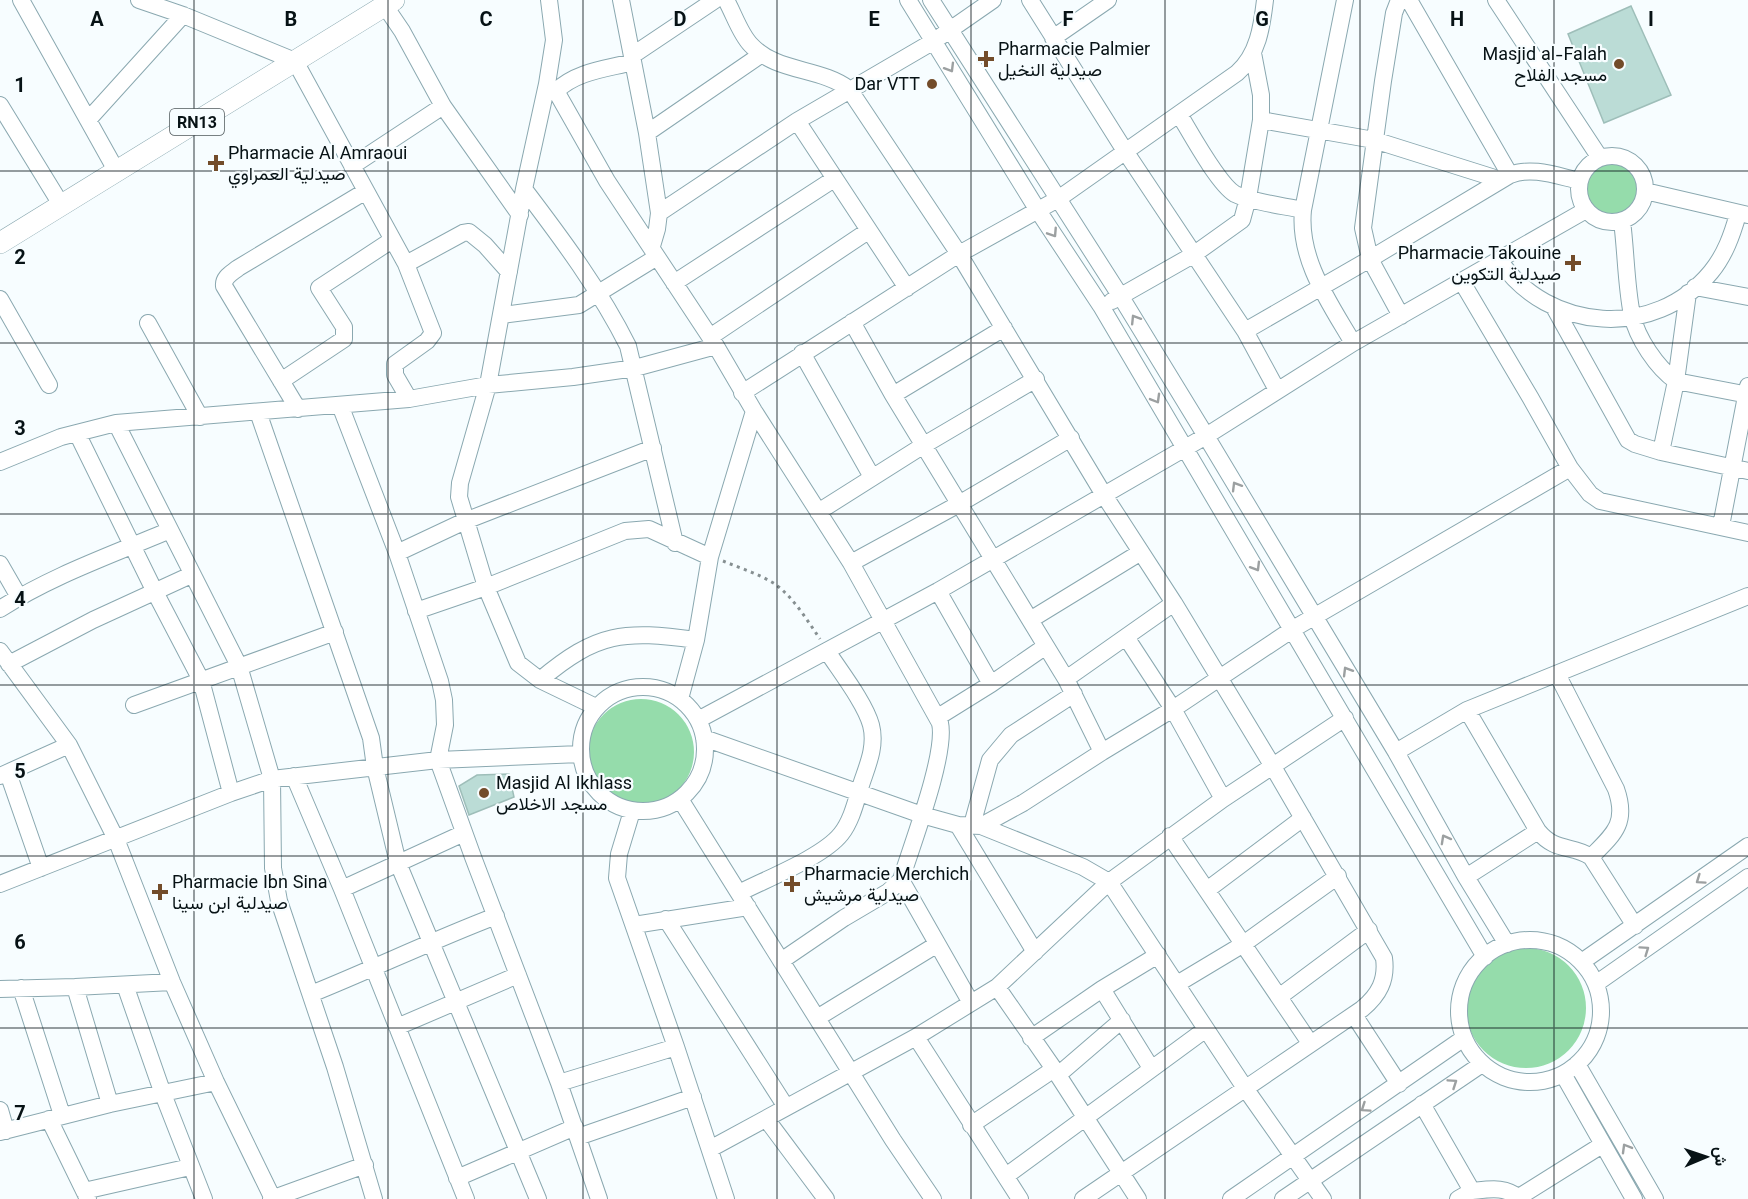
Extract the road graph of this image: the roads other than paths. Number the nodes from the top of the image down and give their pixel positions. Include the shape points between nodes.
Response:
1 (21, 0) edge
2 (139, 0) edge
3 (549, 0) edge
4 (621, 0) edge
5 (715, 0) edge
6 (726, 0) edge
7 (908, 0) edge
8 (931, 0) edge
9 (993, 0) edge
10 (1030, 0) edge
11 (1108, 0) edge
12 (1265, 0) edge
13 (1345, 0) edge
14 (1399, 0) edge
15 (1409, 0) edge
16 (1496, 0) edge
17 (390, 3) edge
18 (183, 15) junction
19 (949, 30) junction
20 (1053, 38) junction
21 (934, 41) junction
22 (1253, 53) junction
23 (762, 54) junction
24 (633, 59) junction
25 (295, 61) junction
26 (552, 87) junction
27 (849, 89) junction
28 (0, 105) edge
29 (443, 106) junction
30 (1179, 114) junction
31 (88, 120) junction
32 (1261, 120) junction
33 (797, 121) junction
34 (1320, 129) junction
35 (647, 133) junction
36 (1374, 140) junction
37 (1125, 151) junction
38 (1600, 158) junction
39 (352, 166) junction
40 (117, 172) junction
41 (1505, 177) junction
42 (834, 179) junction
43 (1580, 181) junction
44 (524, 189) junction
45 (366, 191) junction
46 (1645, 191) junction
47 (1248, 198) junction
48 (1058, 199) junction
49 (62, 206) junction
50 (1037, 209) junction
51 (1304, 210) junction
52 (1586, 210) junction
53 (659, 213) junction
54 (520, 214) junction
55 (1743, 215) edge
56 (1622, 221) junction
57 (868, 231) junction
58 (392, 240) junction
59 (0, 243) edge
60 (654, 252) junction
61 (959, 254) junction
62 (1193, 255) junction
63 (1370, 259) junction
64 (1500, 261) junction
65 (406, 264) junction
66 (509, 272) junction
67 (1462, 282) junction
68 (674, 283) junction
69 (1320, 287) junction
70 (907, 288) junction
71 (1692, 291) junction
72 (1747, 292) edge
73 (598, 295) junction
74 (1121, 297) junction
75 (0, 299) edge
76 (1101, 306) junction
77 (1554, 307) junction
78 (502, 315) junction
79 (1401, 316) junction
80 (1633, 317) junction
81 (852, 322) junction
82 (148, 323) dead end
83 (1004, 328) junction
84 (1245, 331) junction
85 (713, 341) junction
86 (1353, 343) junction
87 (802, 353) junction
88 (635, 368) junction
89 (1036, 379) junction
90 (281, 381) junction
91 (1676, 381) junction
92 (49, 385) dead end
93 (488, 385) junction
94 (1277, 390) junction
95 (1747, 391) edge
96 (742, 393) junction
97 (893, 395) junction
98 (410, 399) junction
99 (340, 405) junction
100 (298, 409) junction
101 (754, 411) junction
102 (258, 412) junction
103 (200, 417) junction
104 (116, 423) junction
105 (77, 433) junction
106 (1206, 436) junction
107 (1071, 438) junction
108 (924, 445) junction
109 (653, 447) junction
110 (1184, 448) junction
111 (1661, 452) junction
112 (0, 462) edge
113 (1570, 468) junction
114 (1740, 469) edge
115 (872, 477) junction
116 (1104, 495) junction
117 (959, 504) junction
118 (818, 512) junction
119 (465, 521) junction
120 (1720, 526) junction
121 (170, 530) junction
122 (1748, 534) edge
123 (675, 543) junction
124 (134, 546) junction
125 (1141, 552) junction
126 (397, 553) junction
127 (710, 557) junction
128 (993, 558) junction
129 (851, 563) junction
130 (0, 564) edge
131 (191, 574) junction
132 (486, 587) junction
133 (938, 591) junction
134 (155, 592) junction
135 (1748, 596) edge
136 (20, 597) junction
137 (1174, 603) junction
138 (0, 609) edge
139 (416, 611) junction
140 (1314, 617) junction
141 (1030, 620) junction
142 (883, 621) junction
143 (1293, 629) junction
144 (334, 632) junction
145 (1126, 637) junction
146 (696, 639) junction
147 (1046, 646) junction
148 (827, 651) junction
149 (4, 658) edge
150 (239, 666) junction
151 (1557, 674) junction
152 (1218, 678) junction
153 (1066, 679) junction
154 (201, 680) junction
155 (540, 680) junction
156 (991, 684) junction
157 (1074, 694) junction
158 (680, 699) junction
159 (134, 705) dead end
160 (596, 707) junction
161 (1173, 709) junction
162 (1467, 710) junction
163 (938, 717) junction
164 (1345, 718) junction
165 (698, 720) junction
166 (704, 738) junction
167 (69, 745) junction
168 (1102, 752) junction
169 (1396, 752) junction
170 (580, 754) junction
171 (438, 760) junction
172 (1272, 765) junction
173 (375, 767) junction
174 (4, 774) edge
175 (294, 776) junction
176 (272, 779) junction
177 (859, 792) junction
178 (231, 793) junction
179 (680, 799) junction
180 (1223, 799) junction
181 (632, 811) junction
182 (922, 815) junction
183 (1303, 818) junction
184 (970, 825) junction
185 (1538, 831) junction
186 (464, 833) junction
187 (1170, 836) junction
188 (116, 839) junction
189 (1748, 846) edge
190 (1591, 857) junction
191 (398, 863) junction
192 (41, 868) junction
193 (1338, 876) junction
194 (1466, 877) junction
195 (1748, 878) edge
196 (901, 880) junction
197 (1109, 882) junction
198 (0, 884) edge
199 (342, 889) junction
200 (1207, 890) junction
201 (743, 900) junction
202 (496, 916) junction
203 (666, 919) junction
204 (634, 925) junction
205 (1635, 926) junction
206 (1369, 930) junction
207 (430, 942) junction
208 (1508, 944) junction
209 (936, 945) junction
210 (1242, 945) junction
211 (1035, 952) junction
212 (1158, 955) junction
213 (1485, 957) junction
214 (781, 961) junction
215 (1583, 961) junction
216 (374, 969) junction
217 (518, 975) junction
218 (172, 982) junction
219 (1597, 983) junction
220 (1177, 984) junction
221 (125, 985) junction
222 (75, 987) junction
223 (997, 987) junction
224 (0, 988) edge
225 (21, 988) junction
226 (1102, 990) junction
227 (311, 994) junction
228 (1279, 998) junction
229 (457, 1002) junction
230 (970, 1003) junction
231 (1354, 1015) junction
232 (817, 1017) junction
233 (1122, 1020) junction
234 (397, 1027) junction
235 (1206, 1029) junction
236 (916, 1037) junction
237 (1031, 1038) junction
238 (1464, 1038) junction
239 (1310, 1043) junction
240 (676, 1047) junction
241 (1482, 1064) junction
242 (1577, 1064) junction
243 (1151, 1068) junction
244 (852, 1072) junction
245 (1056, 1072) junction
246 (1563, 1074) junction
247 (216, 1082) junction
248 (559, 1083) junction
249 (1399, 1084) junction
250 (1245, 1088) junction
251 (163, 1094) junction
252 (693, 1097) junction
253 (110, 1104) junction
254 (1422, 1104) junction
255 (786, 1107) junction
256 (0, 1110) edge
257 (55, 1117) junction
258 (1084, 1117) junction
259 (767, 1120) junction
260 (971, 1125) junction
261 (3, 1131) edge
262 (577, 1132) junction
263 (1602, 1145) junction
264 (710, 1149) junction
265 (518, 1152) junction
266 (1293, 1157) junction
267 (365, 1165) junction
268 (190, 1167) junction
269 (1121, 1175) junction
270 (1006, 1176) junction
271 (458, 1178) junction
272 (1310, 1180) junction
273 (86, 1195) edge
274 (1465, 1195) edge
275 (1520, 1198) edge
276 (204, 1199) edge
277 (272, 1199) edge
278 (374, 1199) edge
279 (466, 1199) edge
280 (538, 1199) edge
281 (600, 1199) edge
282 (726, 1199) edge
283 (826, 1199) edge
284 (933, 1199) edge
285 (1020, 1199) edge
286 (1083, 1199) edge
287 (1138, 1199) edge
288 (1231, 1199) edge
289 (1283, 1199) edge
290 (1323, 1199) edge
291 (1634, 1199) edge
292 (1655, 1199) edge

1 - 31 street
2 - 18 street
3 - 26 street via 554,40
4 - 24 street
5 - 24 street
6 - 23 street via 750,44
7 - 21 street
8 - 19 street
9 - 19 street
10 - 20 street
11 - 20 street
12 - 22 street
13 - 34 street
14 - 36 street
15 - 41 street
16 - 38 street
17 - 25 main road, RN13
17 - 29 street
18 - 25 street
18 - 31 street
19 - 21 street
19 - 48 street
20 - 37 street
21 - 27 street
21 -> 50 street
22 - 30 street via 1237,73
22 - 32 street
23 - 27 street via 792,68 830,78
23 - 35 street
24 - 26 street
24 - 35 street
25 - 39 street
25 - 40 main road, RN13
26 - 44 street
26 - 60 street
27 - 33 street
27 - 61 street
28 - 49 street
29 - 39 street
29 - 54 street
30 - 37 street
30 - 47 street via 1226,186
31 - 40 street
32 - 34 street
32 - 47 street
33 - 42 street
33 - 53 street
34 - 36 street
34 - 51 street
35 - 53 street
36 - 41 street
36 - 63 street via 1364,218
37 - 48 street
37 - 62 street
38 - 43 street via 1587,167
38 - 46 street via 1626,159 1636,166
39 - 45 street
40 - 49 main road, RN13
41 - 43 street via 1531,171
41 - 63 street
42 - 57 street
42 - 68 street
43 - 52 street via 1579,196
44 - 54 street
44 - 73 street
45 - 58 street
45 - 90 street via 238,268 223,282
46 - 55 street
46 - 56 street via 1634,215
47 - 51 street
47 - 62 street via 1242,220
48 - 50 street
48 - 74 street
49 - 59 main road, RN13
50 - 61 street
50 -> 76 street
51 - 69 street via 1302,232
52 - 56 street via 1609,223
52 - 64 street
53 - 60 street
54 - 66 street
55 - 71 street via 1711,272
56 - 80 street
57 - 70 street
57 - 85 street
58 - 65 street
58 - 90 street via 319,288 344,327 344,339
60 - 68 street
60 - 73 street
61 - 70 street
61 - 83 street
62 - 74 street
62 - 84 street
63 - 69 street
63 - 79 street
64 - 67 street
64 - 77 street via 1523,287
65 - 66 street via 469,232
65 - 98 street via 433,333 395,364 395,375
66 - 78 street
67 - 79 street
67 - 113 street
68 - 85 street
69 - 84 street
69 - 86 street
70 - 81 street
71 - 72 street
71 - 80 street via 1658,310
71 - 91 street
73 - 78 street via 579,305
73 - 88 street via 628,346
74 - 76 street
106 -> 74 street
75 - 92 street
76 -> 110 street
77 - 80 street via 1596,319
77 - 111 street via 1625,437 1631,443
78 - 93 street
79 - 86 street
80 - 91 street via 1652,358
81 - 87 street
81 - 97 street
82 - 103 street
83 - 89 street
83 - 97 street
84 - 94 street
85 - 88 street
85 - 96 street
86 - 94 street
87 - 96 street
87 - 115 street
88 - 93 street
88 - 109 street
89 - 107 street
89 - 108 street
90 - 100 street
91 - 95 street
91 - 111 street
93 - 98 street
93 - 119 street via 460,483
94 - 106 street
95 - 114 street
96 - 101 street
97 - 108 street
98 - 99 street
99 - 100 street
99 - 126 street
100 - 102 street
101 - 118 street
101 - 127 street
102 - 103 street
102 - 144 street
103 - 104 street
104 - 105 street
104 - 121 street
105 - 112 street
105 - 124 street
106 - 110 street
140 -> 106 street
107 - 116 street
107 - 117 street
108 - 115 street
108 - 117 street
109 - 119 street
109 - 123 street
110 - 116 street
110 -> 143 street
111 - 114 street
113 - 120 street via 1600,501
113 - 140 street
114 - 120 street
115 - 118 street
116 - 125 street
116 - 128 street
117 - 128 street
117 - 129 street
118 - 129 street
119 - 126 street
119 - 132 street
120 - 122 street
121 - 124 street
121 - 131 street
123 - 127 street
123 - 132 street via 649,529 624,531
124 - 134 street
124 - 136 street
125 - 137 street
125 - 141 street
126 - 139 street
127 - 146 street
128 - 133 street
128 - 141 street
129 - 142 street
130 - 136 street
131 - 134 street
131 - 150 street
132 - 139 street
132 - 155 street via 518,663
133 - 142 street
133 - 156 street
134 - 149 street
134 - 154 street
135 - 151 street
136 - 138 street
137 - 145 street
137 - 152 street
139 - 171 street via 444,700 445,726
140 - 143 street
169 -> 140 street
141 - 147 street
142 - 148 street
142 - 163 street
143 - 152 street
143 - 164 street
144 - 150 street
144 - 173 street via 371,738
145 - 153 street
145 - 161 street
146 - 155 street via 640,635 606,638 583,648
146 - 158 street
147 - 153 street
147 - 156 street
148 - 165 street
148 - 177 street via 871,725 871,754
149 - 167 street
150 - 154 street
150 - 176 street
151 - 162 street
151 - 190 street via 1621,802 1618,826
152 - 161 street
152 - 172 street
153 - 157 street
154 - 159 street
154 - 178 street
155 - 160 street
156 - 163 street
157 - 168 street
157 - 184 street via 1011,735 990,760
158 - 160 street via 645,686 610,695
158 - 165 street
160 - 170 street via 583,729
161 - 168 street
161 - 180 street
162 - 169 street
162 - 185 street
163 - 182 street via 941,742
164 - 172 street
164 - 213 street
165 - 166 street
166 - 177 street
166 - 179 street via 703,765 696,782
167 - 174 street
167 - 188 street
168 - 184 street via 1023,803
194 -> 169 street
170 - 171 street
170 - 181 street via 588,780 606,800
171 - 173 street
171 - 186 street
172 - 180 street
172 - 183 street
173 - 175 street
173 - 191 street
174 - 192 street
175 - 176 street
175 - 199 street
176 - 178 street
176 - 227 street via 275,885
177 - 182 street
177 - 201 street via 841,834
178 - 188 street
179 - 181 street via 650,811
179 - 201 street
180 - 187 street
181 - 204 street via 619,854 617,878
182 - 184 street
182 - 196 street
183 - 193 street
183 - 200 street
184 - 197 street via 1083,867
184 - 211 street
185 - 190 street via 1552,844
185 - 194 street
186 - 191 street
186 - 202 street
187 - 197 street
187 - 200 street
188 - 192 street
188 - 218 street
189 -> 205 street
190 - 205 street
191 - 199 street
191 - 207 street
192 - 198 street
193 - 206 street
193 - 210 street
194 - 208 street
219 -> 195 street
196 - 209 street
196 - 214 street
197 - 211 street
197 - 212 street
199 - 216 street
200 - 210 street
201 - 203 street
201 - 214 street
202 - 207 street
202 - 217 street
203 - 204 street
203 - 255 street
204 - 240 street
205 - 215 street
206 - 228 street
206 - 231 street via 1382,952 1385,975 1378,994
207 - 216 street
207 - 229 street
208 - 213 street
208 - 215 street via 1533,940 1557,945
209 - 230 street
209 - 232 street
210 - 220 street
210 - 228 street
211 - 223 street
212 - 220 street
212 - 226 street
213 - 238 street via 1473,970 1462,994 1460,1021
214 - 232 street
215 - 219 street
216 - 227 street
216 - 234 street
217 - 229 street
217 - 248 street
218 - 221 street
218 - 247 street
219 - 242 street via 1601,1013 1596,1038
220 - 235 street
221 - 222 street
221 - 251 street
222 - 225 street
222 - 253 street
223 - 230 street
223 - 237 street
224 - 225 street
225 - 257 street
226 - 233 street
226 - 237 street
227 - 267 street
228 - 239 street
229 - 234 street
229 - 265 street
230 - 236 street
231 - 239 street
231 - 249 street
232 - 244 street
233 - 243 street
233 - 245 street
234 - 271 street
235 - 243 street
235 - 250 street
236 - 244 street
236 - 260 street
237 - 245 street
238 - 241 street
238 - 249 street
239 - 250 street
240 - 248 street
240 - 252 street
241 - 246 street via 1518,1082 1537,1082
254 -> 241 street
242 - 246 street
292 -> 242 street
243 - 258 street
244 - 255 street
244 - 284 street
245 - 258 street
245 - 260 street
246 - 263 street
247 - 251 street
247 - 277 street
248 - 262 street
249 -> 266 street
250 - 266 street
250 - 269 street
251 - 253 street
251 - 268 street
252 - 262 street
252 - 264 street
253 - 257 street
254 - 272 street
254 - 274 street
255 - 259 street
256 - 261 street
257 - 261 street
257 - 273 street
258 - 269 street
258 - 270 street
259 - 264 street
259 - 283 street
260 - 270 street
262 - 265 street
262 - 281 street
263 - 275 street
263 - 291 street
264 - 282 street
265 - 271 street
265 - 280 street
266 - 272 street
266 - 288 street
267 - 277 street
267 - 278 street
268 - 273 street
268 - 276 street
269 - 286 street
269 - 287 street
270 - 285 street
271 - 279 street
272 - 289 street
272 - 290 street
274 - 275 street via 1500,1188

